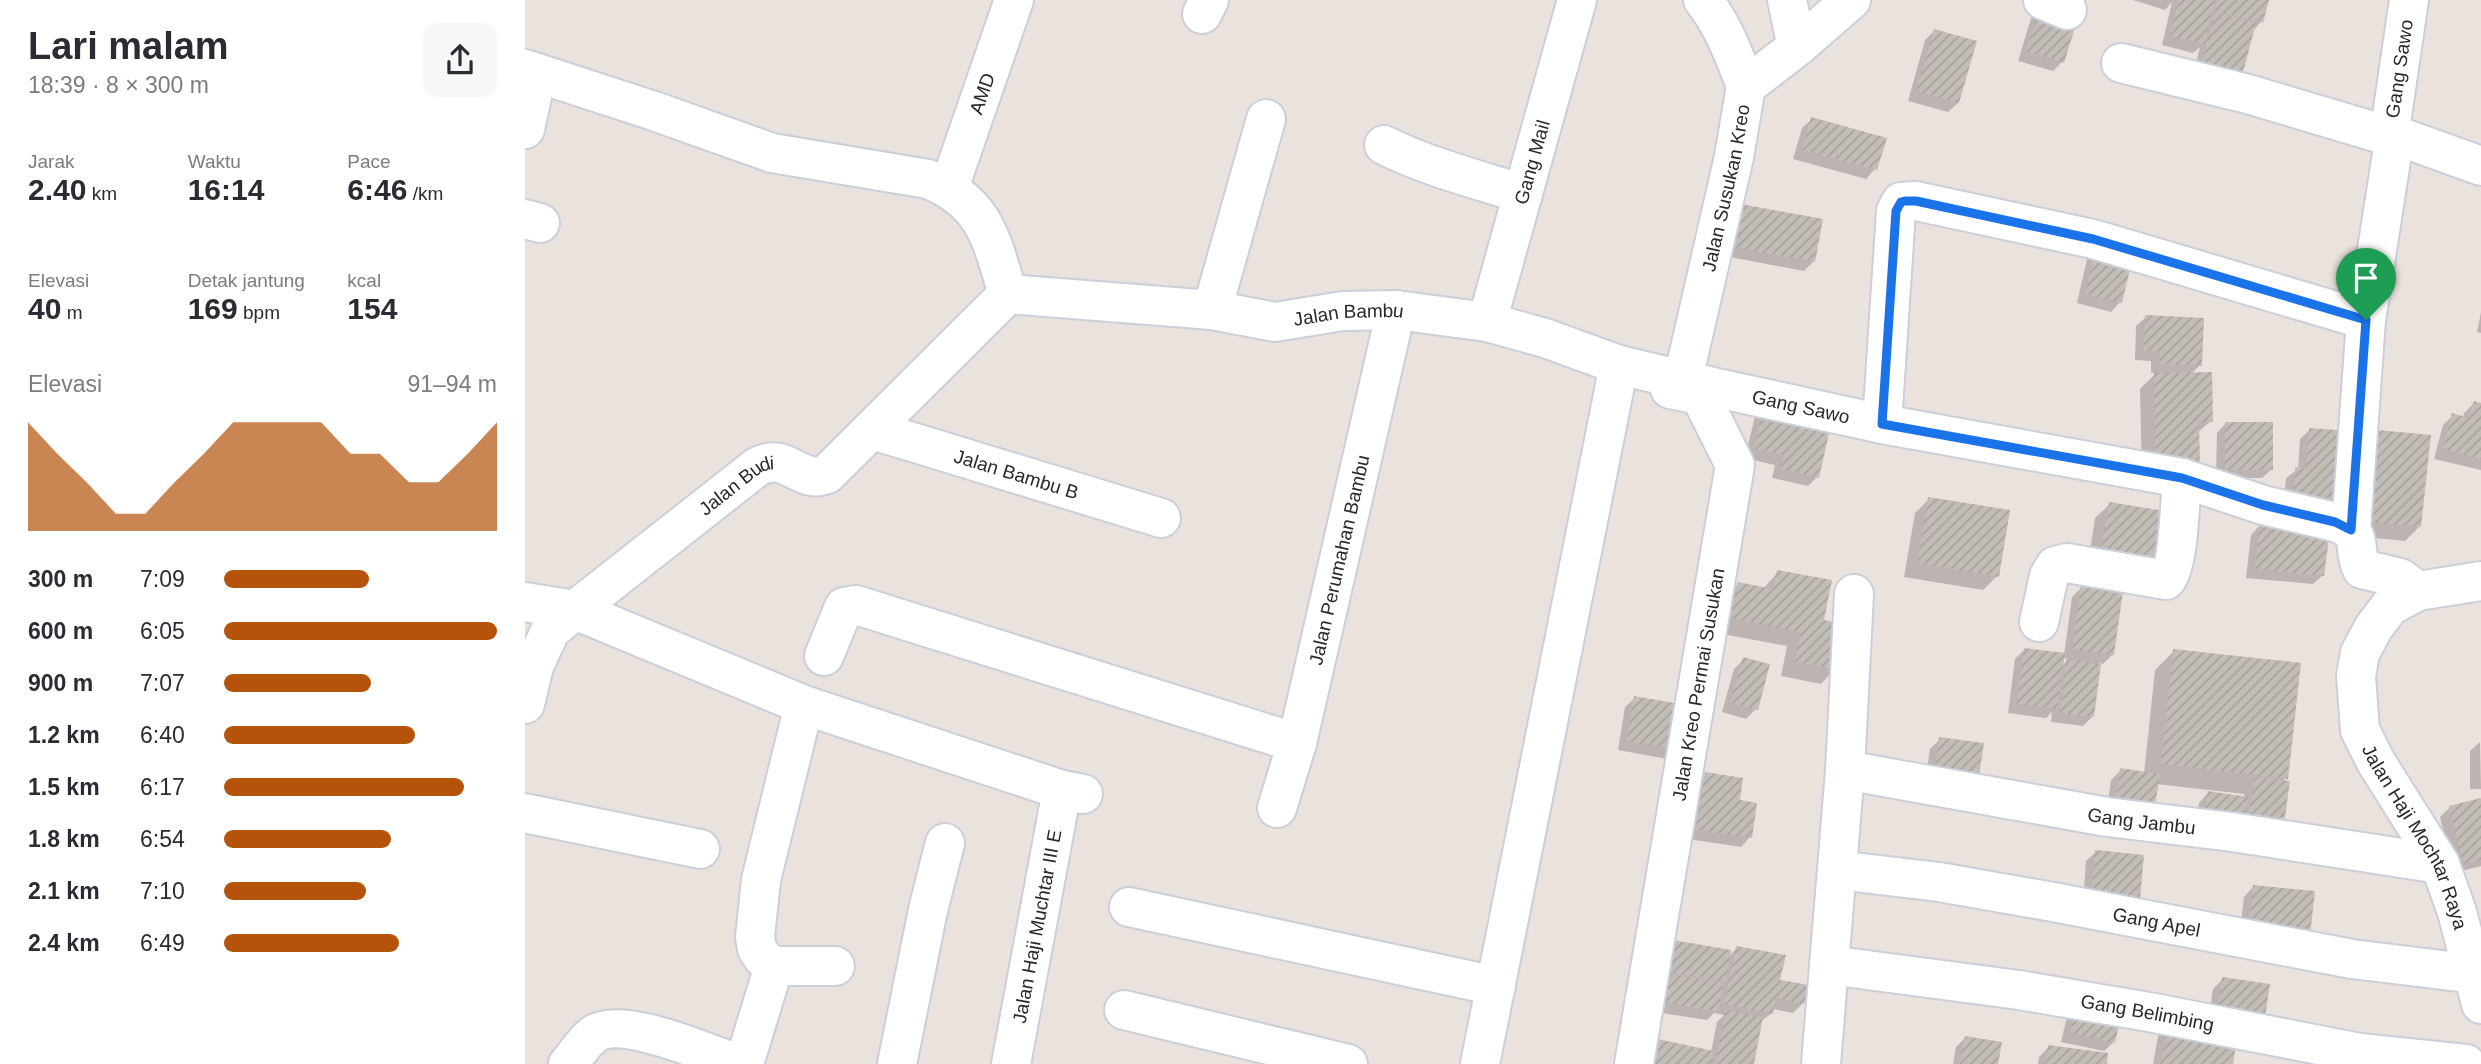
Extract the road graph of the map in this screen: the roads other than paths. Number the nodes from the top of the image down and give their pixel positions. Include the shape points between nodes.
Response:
1 (1014, 0) edge
2 (1577, 0) edge
3 (1703, 0) edge
4 (1787, 0) edge
5 (1851, 0) edge
6 (2409, 0) edge
7 (1797, 47) junction
8 (2121, 63) dead end
9 (531, 71) edge
10 (1746, 86) junction
11 (1266, 119) dead end
12 (525, 129) edge
13 (2392, 135) junction
14 (1384, 145) dead end
15 (2481, 166) edge
16 (949, 188) junction
17 (1523, 194) junction
18 (1008, 294) junction
19 (1212, 310) junction
20 (1396, 310) junction
21 (2366, 320) junction
22 (1487, 322) junction
23 (1618, 372) junction
24 (1682, 379) junction
25 (1882, 424) junction
26 (873, 430) junction
27 (2182, 478) junction
28 (1161, 517) dead end
29 (2351, 530) junction
30 (2481, 581) edge
31 (2418, 591) junction
32 (1854, 594) dead end
33 (525, 602) edge
34 (575, 610) junction
35 (2039, 622) dead end
36 (824, 656) dead end
37 (529, 666) edge
38 (525, 704) edge
39 (804, 705) junction
40 (1297, 743) junction
41 (1845, 771) junction
42 (1277, 808) dead end
43 (525, 813) edge
44 (945, 843) dead end
45 (700, 849) dead end
46 (2440, 864) junction
47 (1837, 870) junction
48 (1129, 907) dead end
49 (1829, 965) junction
50 (774, 966) junction
51 (835, 966) dead end
52 (1496, 986) junction
53 (2478, 989) edge
54 (1124, 1010) dead end
55 (575, 1055) edge
56 (739, 1064) edge
57 (744, 1064) edge
58 (897, 1064) edge
59 (1011, 1064) edge
60 (1348, 1064) edge
61 (1480, 1064) edge
62 (1634, 1064) edge
63 (1821, 1064) edge
64 (2466, 1064) edge

1 - 16 street, AMD
2 - 17 street, Gang Mail
3 - 10 street via 1714,14
4 - 7 street
5 - 7 street, Jalan Susukan Kreo
6 - 13 street, Gang Sawo
7 - 10 street, Jalan Susukan Kreo
8 - 13 street
9 - 12 street
9 - 16 street via 772,153 928,179
10 - 24 street, Jalan Susukan Kreo
11 - 19 street
13 - 15 street
13 - 21 street, Gang Sawo
14 - 17 street
16 - 18 street via 988,228
17 - 22 street, Gang Mail
18 - 19 street, Jalan Bambu
18 - 26 street, Jalan Budi
19 - 20 street, Jalan Bambu via 1275,322
20 - 22 street, Jalan Bambu
20 - 40 street, Jalan Perumahan Bambu
21 - 25 street via 2093,239 1905,201 1896,211
21 - 29 street, Gang Sawo
22 - 23 street, Jalan Bambu via 1545,338
23 - 24 street, Jalan Bambu
23 - 52 street
23 - 62 street, Jalan Kreo Permai Susukan via 1700,395 1735,466
24 - 25 street, Gang Sawo
25 - 27 street, Gang Sawo
26 - 28 street, Jalan Bambu B
26 - 34 street, Jalan Budi via 818,478 782,463 757,467
27 - 29 street, Gang Sawo
27 - 35 street via 2171,575 2166,580 2067,563 2055,566
29 - 31 street via 2362,569 2400,578
30 - 31 street, Jalan Haji Mochtar Raya
31 - 46 street, Jalan Haji Mochtar Raya via 2390,606 2369,635 2360,653 2357,703 2360,730 2375,762
32 - 41 street
33 - 34 street
34 - 37 street, Jalan Budi via 550,631
34 - 39 street
36 - 40 street via 843,607 856,605
37 - 38 street, Jalan Budi
39 - 50 street via 761,880 755,937 757,949
39 - 59 street, Jalan Haji Muchtar III E via 1072,792
40 - 42 street, Jalan Perumahan Bambu
41 - 46 street, Gang Jambu via 2107,817
41 - 47 street
43 - 45 street
44 - 58 street
46 - 53 street, Jalan Haji Mochtar Raya
47 - 49 street
47 - 53 street, Gang Apel via 2040,899 2351,959
48 - 52 street
49 - 63 street
49 - 64 street, Gang Belimbing via 2032,992 2360,1054
50 - 51 street
50 - 57 street
52 - 61 street
54 - 60 street
55 - 56 street via 594,1034 614,1028 644,1032

